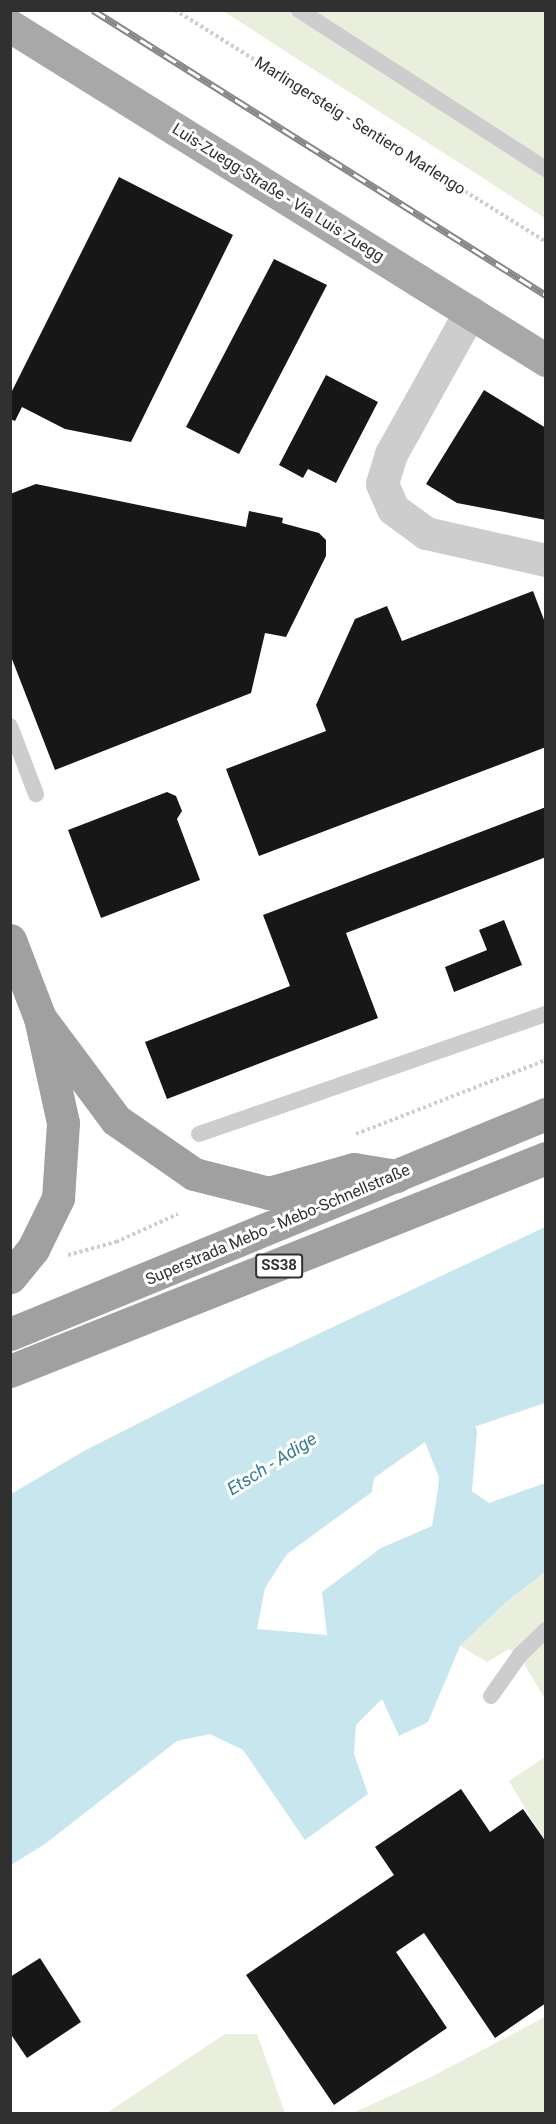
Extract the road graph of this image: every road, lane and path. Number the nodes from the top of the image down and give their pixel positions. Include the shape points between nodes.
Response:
1 (175, 10) edge
2 (299, 10) edge
3 (10, 26) edge
4 (546, 169) edge
5 (546, 242) edge
6 (470, 312) junction
7 (546, 360) edge
8 (546, 560) edge
9 (10, 726) edge
10 (36, 794) dead end
11 (10, 940) edge
12 (546, 1014) edge
13 (40, 1018) junction
14 (546, 1060) edge
15 (546, 1114) edge
16 (199, 1134) dead end
17 (350, 1137) dead end
18 (546, 1158) edge
19 (396, 1176) junction
20 (178, 1214) dead end
21 (61, 1257) dead end
22 (10, 1277) edge
23 (10, 1334) edge
24 (10, 1371) edge
25 (546, 1630) edge
26 (491, 1696) dead end

1 - 5 path, Marlingersteig - Sentiero Marlengo
2 - 4 lane
3 - 6 main road, Luis-Zuegg-Straße - Via Luis Zuegg
6 - 7 main road, Luis-Zuegg-Straße - Via Luis Zuegg
6 - 8 street via 391,454 382,484 393,509 426,533
9 - 10 lane
11 - 13 highway
12 - 16 lane
13 - 19 highway via 116,1120 194,1174 269,1193 354,1168
13 - 22 highway via 63,1123 58,1198 33,1249
14 - 17 path
15 - 19 highway, Superstrada Mebo - Mebo-Schnellstraße / SS38
18 - 24 highway, SS38 via 98,1340
19 - 23 highway, Superstrada Mebo - Mebo-Schnellstraße / SS38
20 - 21 path via 116,1242
25 - 26 lane via 520,1655

